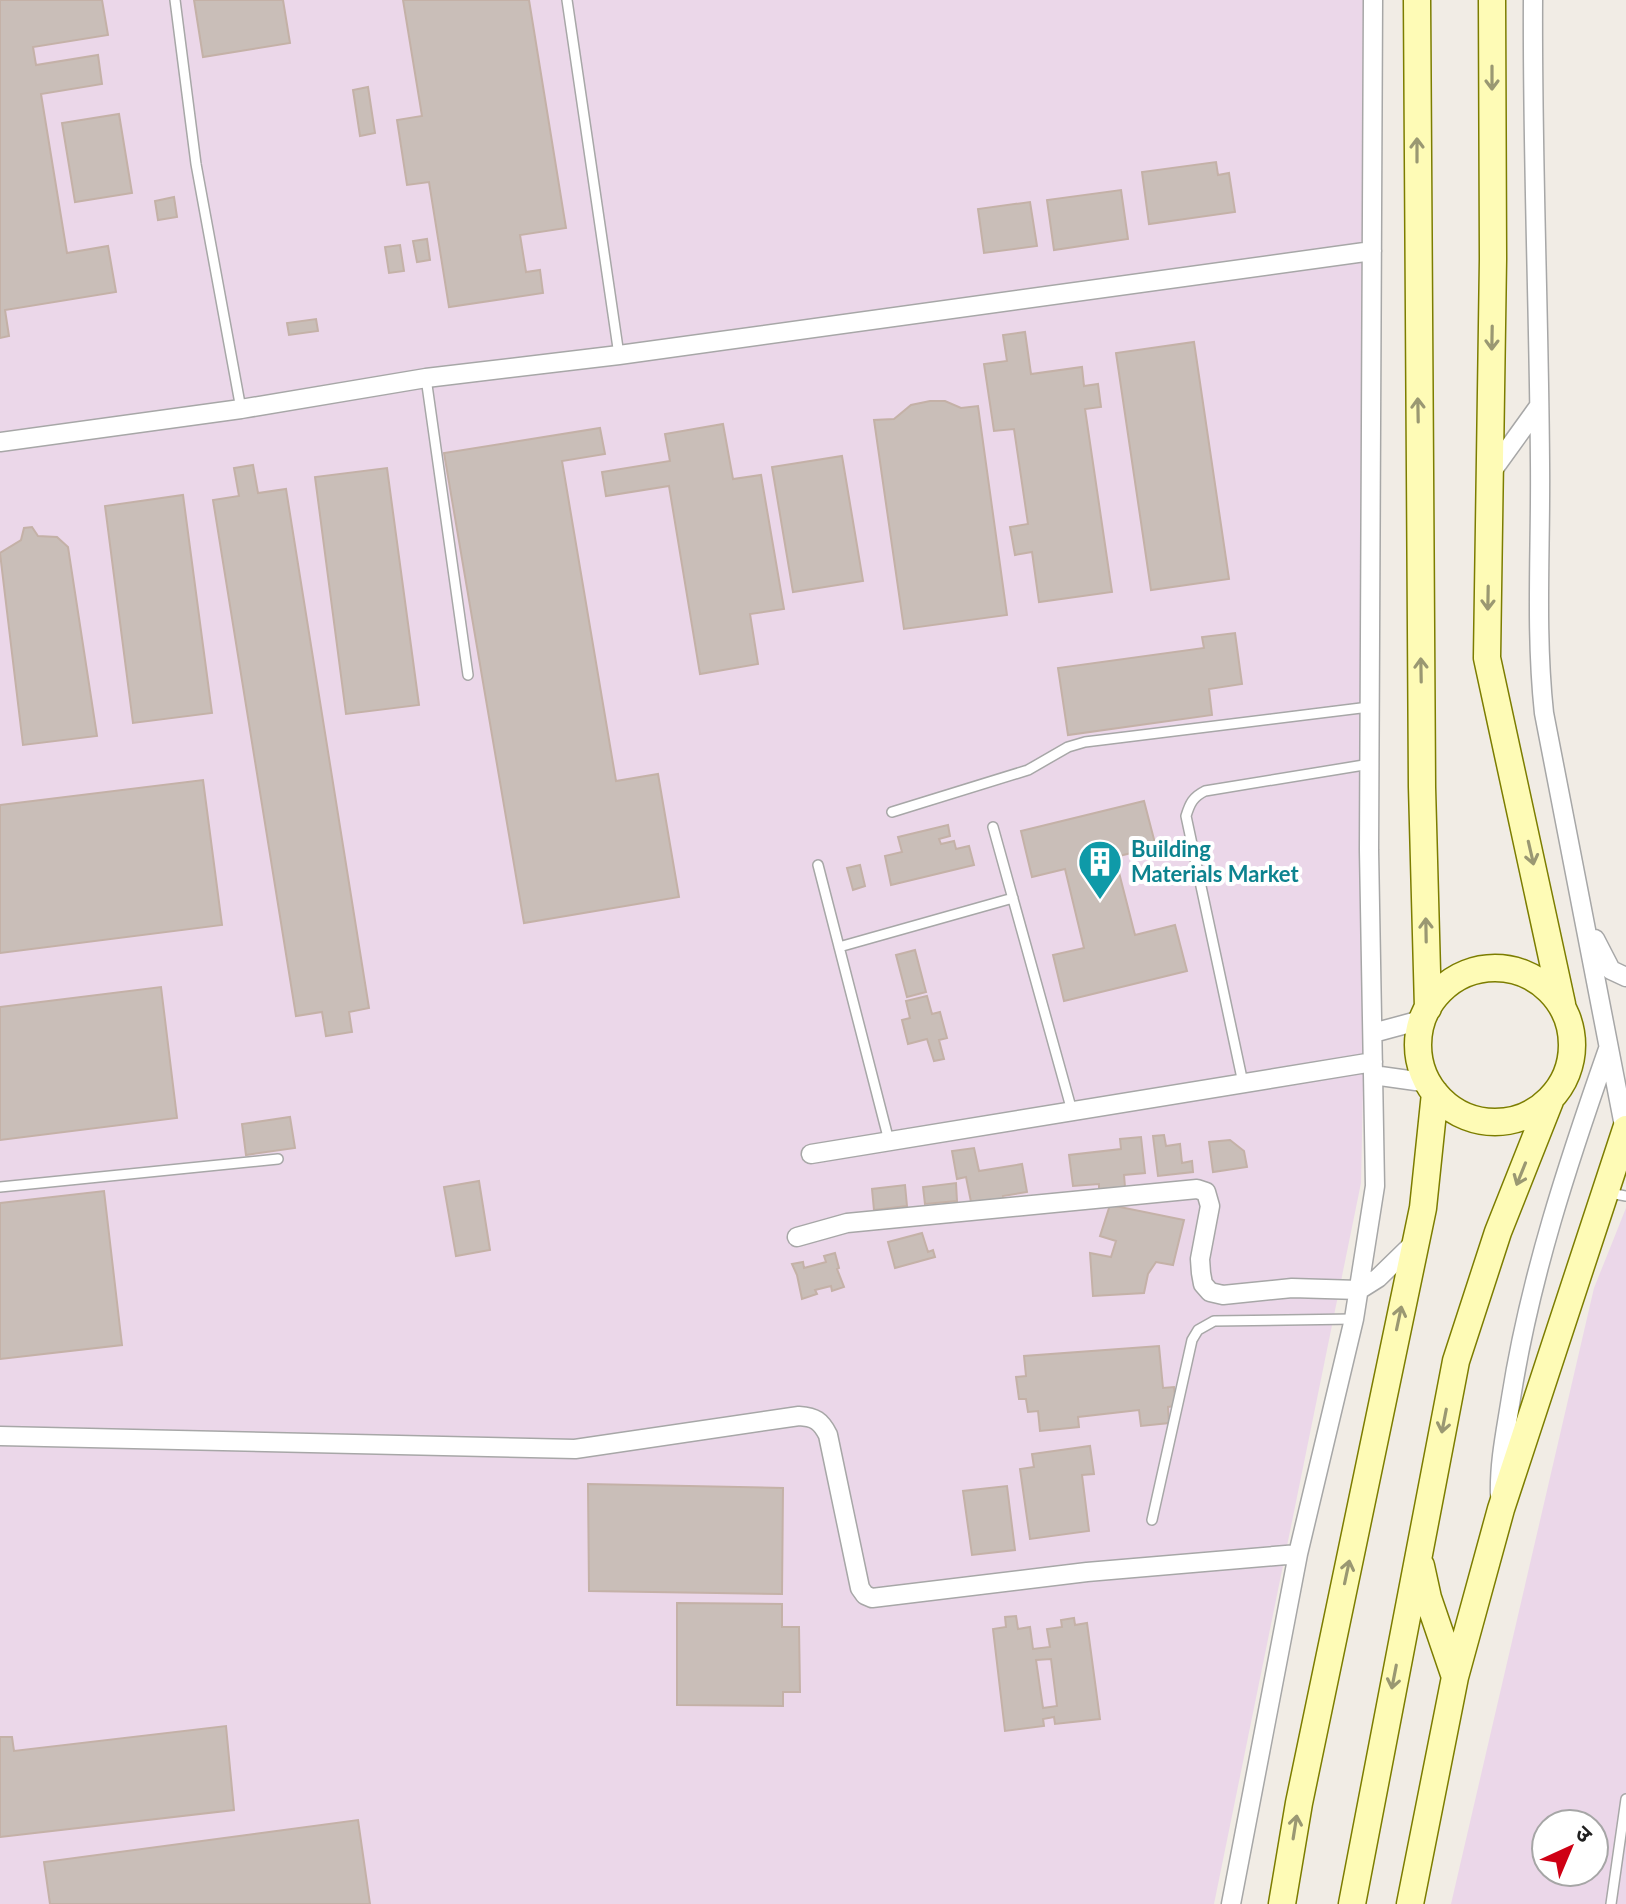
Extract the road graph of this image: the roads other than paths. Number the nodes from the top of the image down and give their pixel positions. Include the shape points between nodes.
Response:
1 (175, 0) edge
2 (567, 0) edge
3 (1373, 0) edge
4 (1417, 0) edge
5 (1492, 0) edge
6 (1533, 0) edge
7 (1372, 251) junction
8 (619, 355) junction
9 (426, 378) junction
10 (1539, 406) junction
11 (241, 409) junction
12 (0, 442) edge
13 (1490, 474) junction
14 (468, 675) dead end
15 (1370, 707) junction
16 (1370, 764) junction
17 (892, 812) dead end
18 (993, 827) dead end
19 (818, 865) dead end
20 (1013, 898) junction
21 (1585, 919) junction
22 (839, 947) junction
23 (1626, 977) edge
24 (1562, 1004) junction
25 (1424, 1014) junction
26 (1373, 1033) junction
27 (1608, 1049) junction
28 (1373, 1069) junction
29 (1243, 1083) junction
30 (1432, 1088) junction
31 (1550, 1101) junction
32 (1072, 1111) junction
33 (1626, 1130) edge
34 (889, 1141) junction
35 (811, 1154) dead end
36 (278, 1159) dead end
37 (0, 1187) edge
38 (1616, 1194) edge
39 (797, 1237) dead end
40 (1415, 1242) junction
41 (1359, 1290) junction
42 (1354, 1319) junction
43 (0, 1436) edge
44 (1501, 1509) junction
45 (1152, 1520) dead end
46 (1418, 1553) junction
47 (1298, 1554) junction
48 (1455, 1677) junction
49 (1626, 1799) edge
50 (1231, 1904) edge
51 (1282, 1904) edge
52 (1352, 1904) edge
53 (1410, 1904) edge
54 (1611, 1904) edge

1 - 11 lane via 196,164
2 - 8 lane
3 - 7 street
25 -> 4 main road
5 -> 13 main road
6 - 10 street
7 - 8 street
7 - 15 street
8 - 9 street
9 - 11 street
9 - 14 lane
10 - 13 street
10 - 21 street via 1540,673
11 - 12 street
13 -> 24 main road via 1487,658
15 - 16 street
15 - 17 lane via 1085,742 1028,770
16 - 26 street
16 - 29 lane via 1205,791 1189,805 1186,816
18 - 20 lane
19 - 22 lane
20 - 22 lane
20 - 32 lane
21 - 23 street via 1611,970
21 - 27 street
22 - 34 lane
24 - 25 main road via 1527,973 1491,966 1454,978
24 - 31 main road via 1574,1042 1562,1087
25 - 26 street
25 - 30 main road via 1418,1054
26 - 28 street
27 - 33 street
27 - 44 street via 1538,1264 1499,1473
28 - 29 street
28 - 30 street
28 - 41 street via 1375,1186
29 - 32 street
30 - 31 main road via 1459,1113 1491,1123 1532,1114
30 - 40 main road via 1423,1208
31 -> 46 main road via 1498,1232 1456,1361
32 - 34 street
33 - 38 main road
34 - 35 street
36 - 37 lane
38 - 44 main road
39 - 41 street via 847,1223 1197,1189 1206,1192 1210,1206 1200,1259 1203,1284 1210,1292
40 - 41 street
51 -> 40 main road
41 - 42 street
42 - 45 lane via 1205,1323 1192,1340
42 - 47 street
43 - 47 street via 575,1449 813,1417 828,1435 860,1588 872,1598
44 - 48 main road
46 - 48 main road
46 -> 52 main road
47 - 50 street
48 - 53 main road
49 - 54 lane

